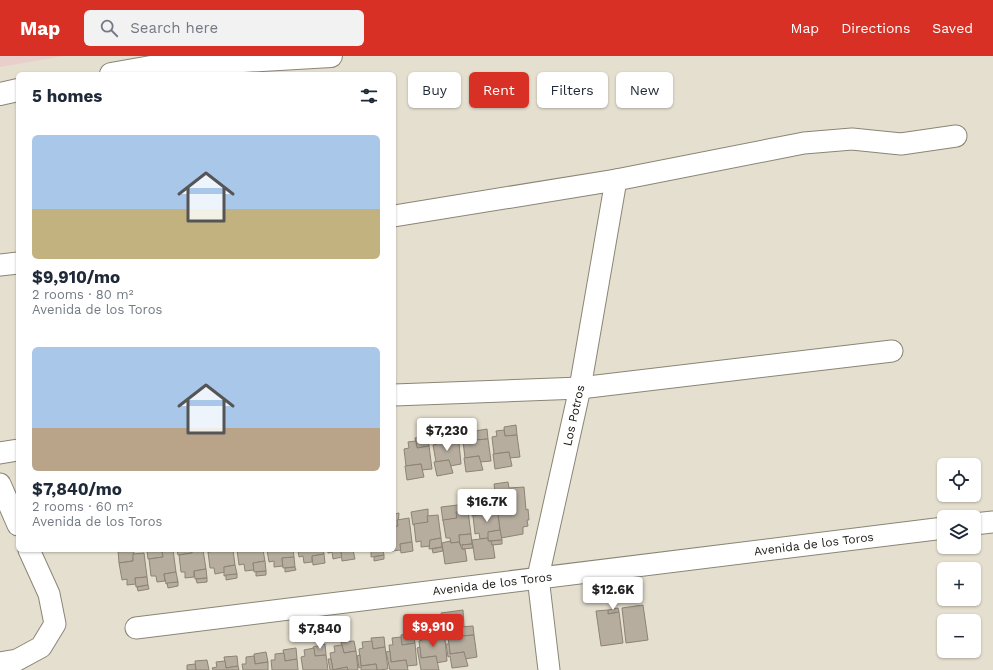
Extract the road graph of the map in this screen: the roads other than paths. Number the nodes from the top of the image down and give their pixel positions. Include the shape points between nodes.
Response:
1 (331, 56) edge
2 (122, 72) edge
3 (16, 90) edge
4 (0, 94) edge
5 (956, 136) dead end
6 (616, 180) junction
7 (396, 216) edge
8 (16, 263) edge
9 (0, 265) edge
10 (892, 351) dead end
11 (580, 388) junction
12 (396, 395) edge
13 (16, 450) edge
14 (0, 453) edge
15 (0, 484) edge
16 (16, 520) edge
17 (993, 522) edge
18 (981, 523) edge
19 (937, 529) edge
20 (30, 552) edge
21 (538, 577) junction
22 (136, 628) dead end
23 (0, 663) edge
24 (550, 670) edge

1 - 2 street via 157,66
3 - 4 street
5 - 6 street via 901,144 852,139 804,143
6 - 7 street
6 - 11 street
8 - 9 street
10 - 11 street
11 - 12 street, Los Potros
11 - 21 street, Los Potros
13 - 14 street
15 - 16 street
17 - 18 street
19 - 21 street, Avenida de los Toros
20 - 23 street via 49,594 55,624 41,647 17,660
21 - 22 street, Avenida de los Toros
21 - 24 street, Los Potros

